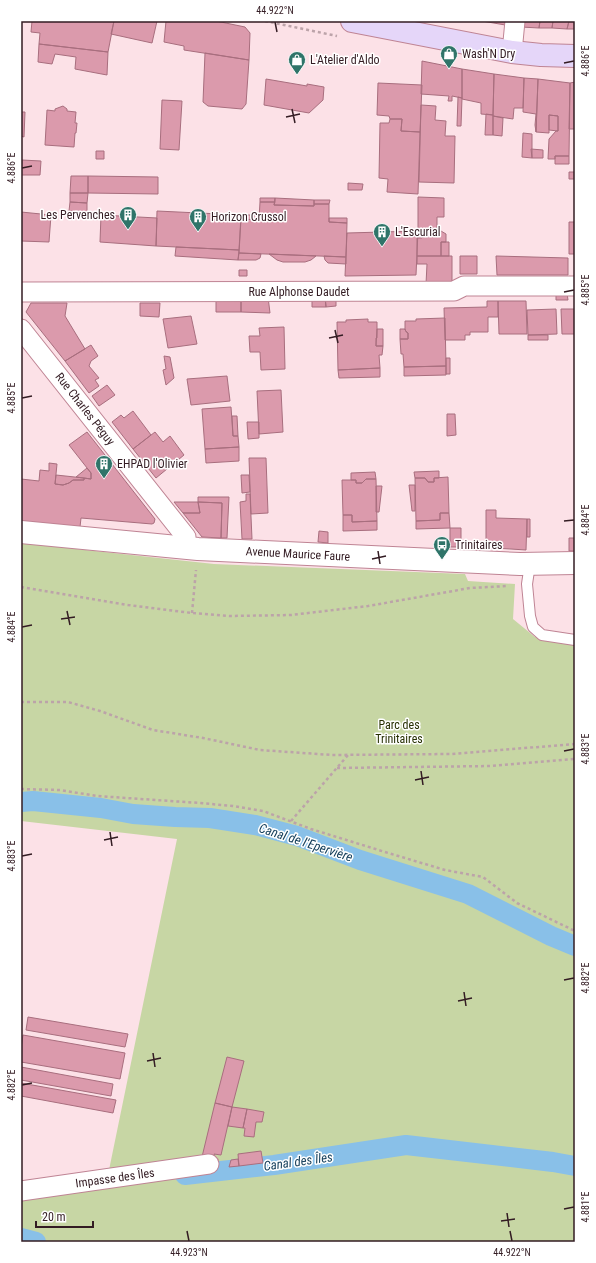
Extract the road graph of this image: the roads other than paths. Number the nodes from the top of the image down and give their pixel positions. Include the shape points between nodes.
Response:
1 (352, 21) edge
2 (515, 21) edge
3 (512, 52) junction
4 (575, 56) edge
5 (575, 286) edge
6 (21, 292) edge
7 (21, 329) edge
8 (21, 532) edge
9 (192, 549) junction
10 (575, 563) edge
11 (528, 574) junction
12 (575, 640) edge
13 (209, 1164) dead end
14 (21, 1191) edge

1 - 3 main road
2 - 3 street
3 - 4 main road
5 - 6 street, Rue Alphonse Daudet via 464,286 454,291
7 - 9 street, Rue Charles Péguy via 186,537
8 - 9 street, Avenue Maurice Faure
9 - 11 street, Avenue Maurice Faure
10 - 11 street, Avenue Maurice Faure
11 - 12 lane via 533,627 542,635
13 - 14 street, Impasse des Îles

